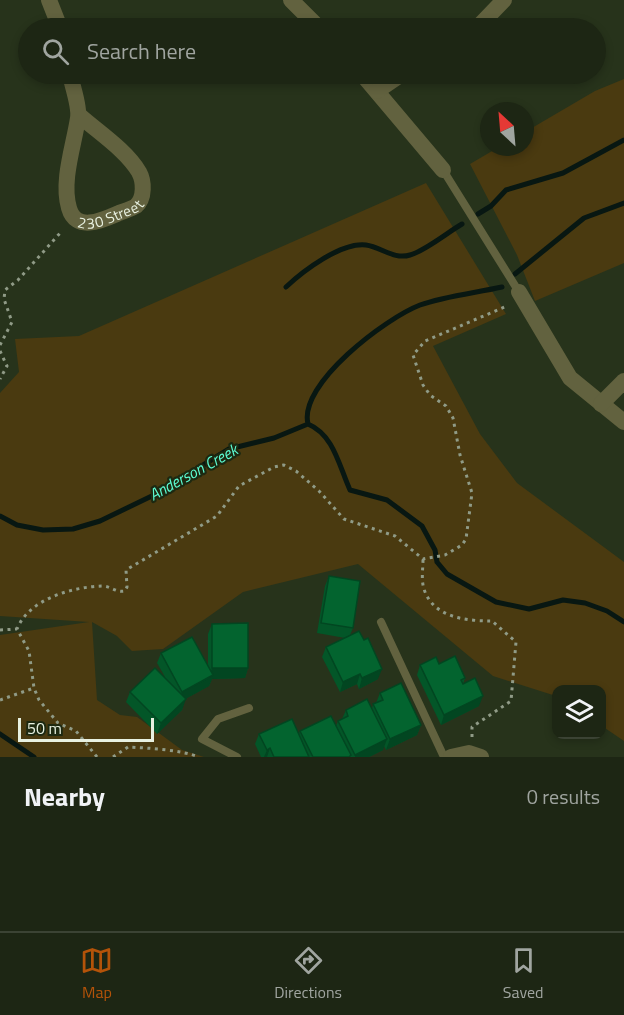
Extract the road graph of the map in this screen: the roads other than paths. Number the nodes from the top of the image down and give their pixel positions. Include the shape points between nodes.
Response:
1 (49, 0) edge
2 (291, 0) edge
3 (504, 0) edge
4 (56, 18) edge
5 (309, 18) edge
6 (487, 18) edge
7 (72, 84) edge
8 (371, 84) edge
9 (387, 84) edge
10 (377, 91) junction
11 (79, 116) junction
12 (443, 170) joint
13 (521, 295) joint
14 (624, 381) edge
15 (601, 404) junction
16 (624, 422) edge
17 (381, 622) dead end
18 (249, 708) dead end
19 (478, 756) edge
20 (237, 757) edge
21 (444, 757) edge
22 (450, 757) edge

1 - 4 street
2 - 5 street
3 - 6 street
7 - 11 street, 230 Street
8 - 10 street
9 - 10 street
10 - 12 street
11 - 11 street, 230 Street via 127,158 143,183 136,206 87,224 76,220 67,197 73,136
12 - 13 lane
13 - 15 street via 570,378
14 - 15 street
15 - 16 street
17 - 21 lane
18 - 20 lane via 218,719 202,739
19 - 22 street via 463,753

